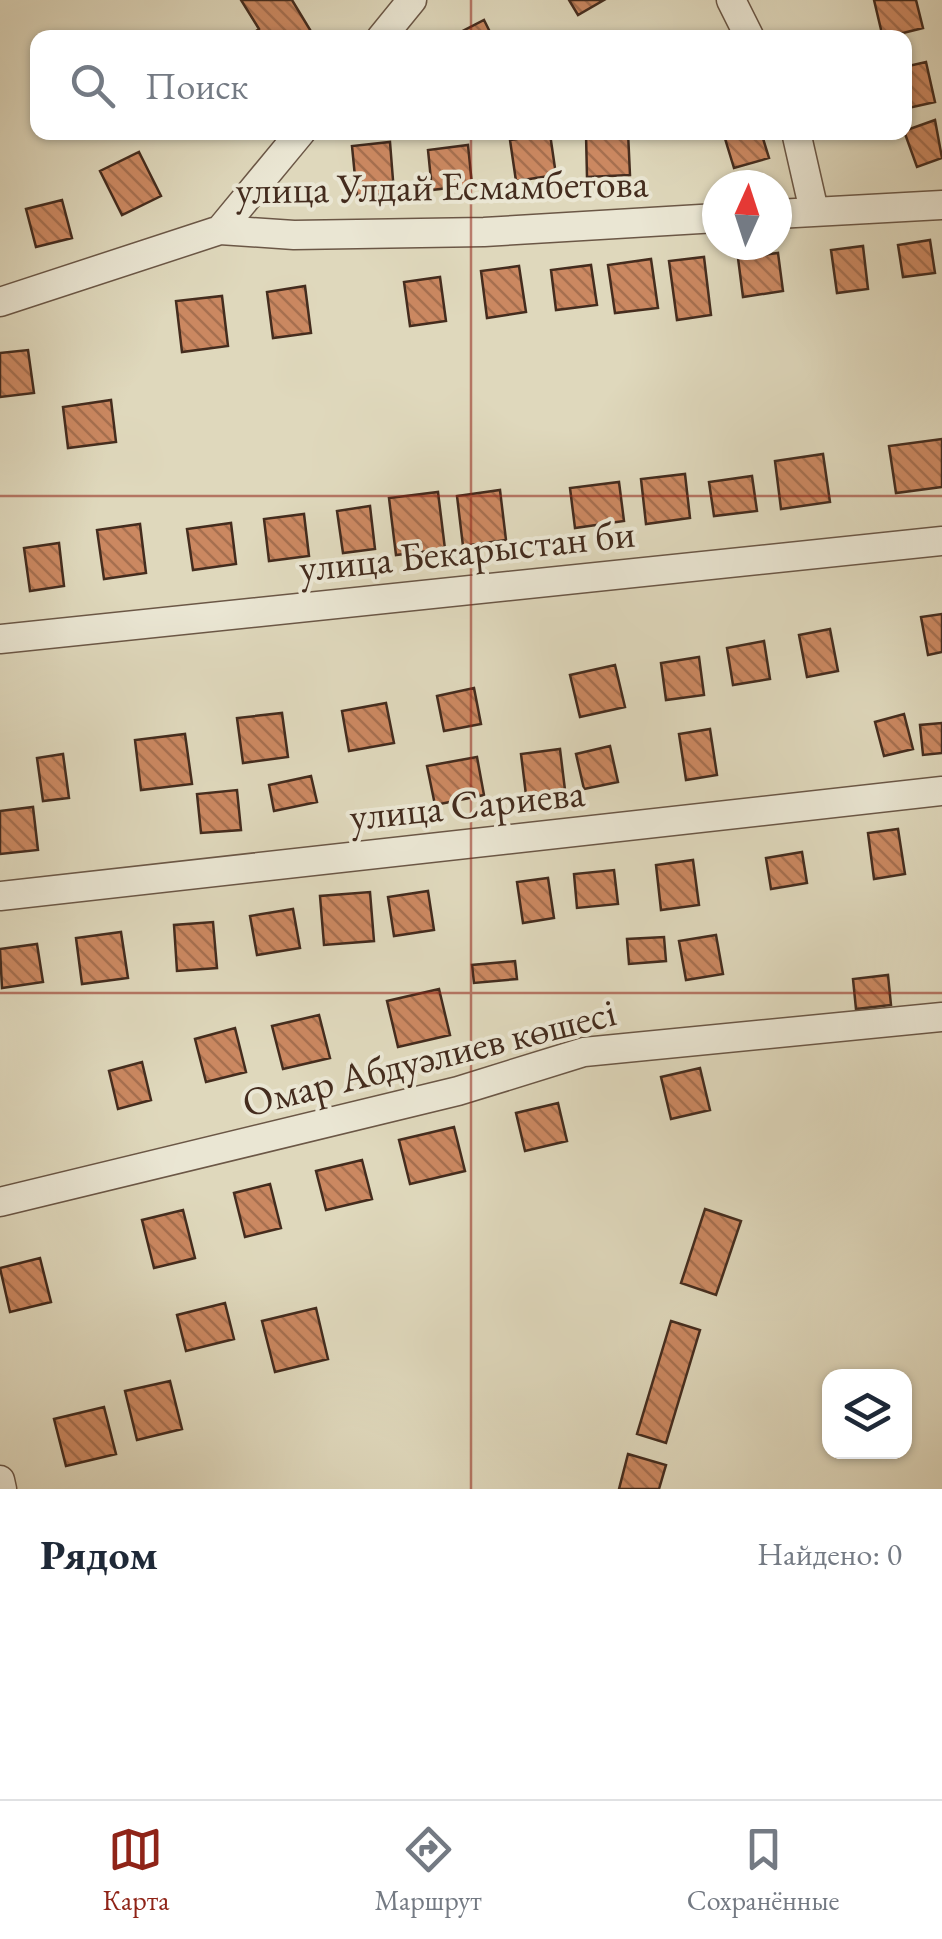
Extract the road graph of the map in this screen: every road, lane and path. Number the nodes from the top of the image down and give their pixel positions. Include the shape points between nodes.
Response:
1 (412, 0) edge
2 (731, 0) edge
3 (388, 30) edge
4 (746, 30) edge
5 (294, 140) edge
6 (798, 140) edge
7 (942, 204) edge
8 (814, 212) junction
9 (792, 213) edge
10 (702, 219) edge
11 (220, 230) junction
12 (0, 302) edge
13 (942, 541) edge
14 (0, 639) edge
15 (942, 791) edge
16 (0, 896) edge
17 (942, 1017) edge
18 (0, 1202) edge
19 (0, 1480) edge
20 (2, 1489) edge

1 - 3 street
2 - 4 street
5 - 11 street
6 - 8 street
7 - 8 street
8 - 9 street
10 - 11 street, улица Улдай Есмамбетова via 484,232 294,236
11 - 12 street, улица Улдай Есмамбетова
13 - 14 street, улица Бекарыстан би
15 - 16 street, улица Сариева
17 - 18 street, Омар Абдуәлиев көшесі via 584,1052 458,1091
19 - 20 street

